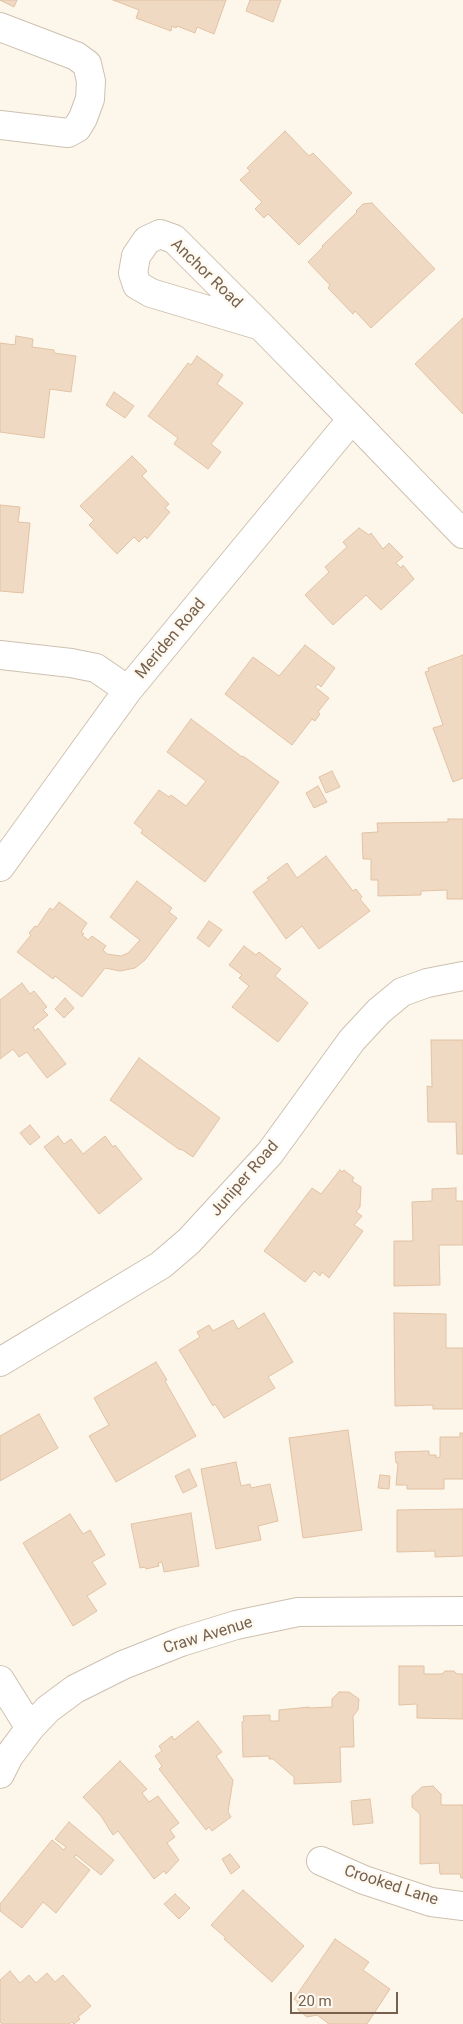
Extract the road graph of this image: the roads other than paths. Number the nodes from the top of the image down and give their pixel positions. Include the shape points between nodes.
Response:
1 (0, 27) edge
2 (2, 122) edge
3 (260, 326) dead end
4 (352, 419) junction
5 (463, 534) edge
6 (0, 655) edge
7 (128, 690) junction
8 (0, 867) edge
9 (463, 976) edge
10 (0, 1362) edge
11 (463, 1610) edge
12 (0, 1680) edge
13 (30, 1728) junction
14 (0, 1774) edge
15 (321, 1860) dead end
16 (463, 1906) edge

1 - 2 street via 76,56 87,64 91,81 90,99 83,118 78,128 68,133 51,133
3 - 4 street
4 - 5 street
4 - 7 street, Meriden Road
6 - 7 street via 71,662 96,668
7 - 8 street, Meriden Road
9 - 10 street, Juniper Road via 402,992 379,1011 352,1040 270,1153 189,1241 161,1265
11 - 13 street, Craw Avenue via 298,1612 236,1625 148,1655 83,1685 48,1709
12 - 13 street
13 - 14 street, Craw Avenue
15 - 16 street, Crooked Lane via 364,1880 431,1902

